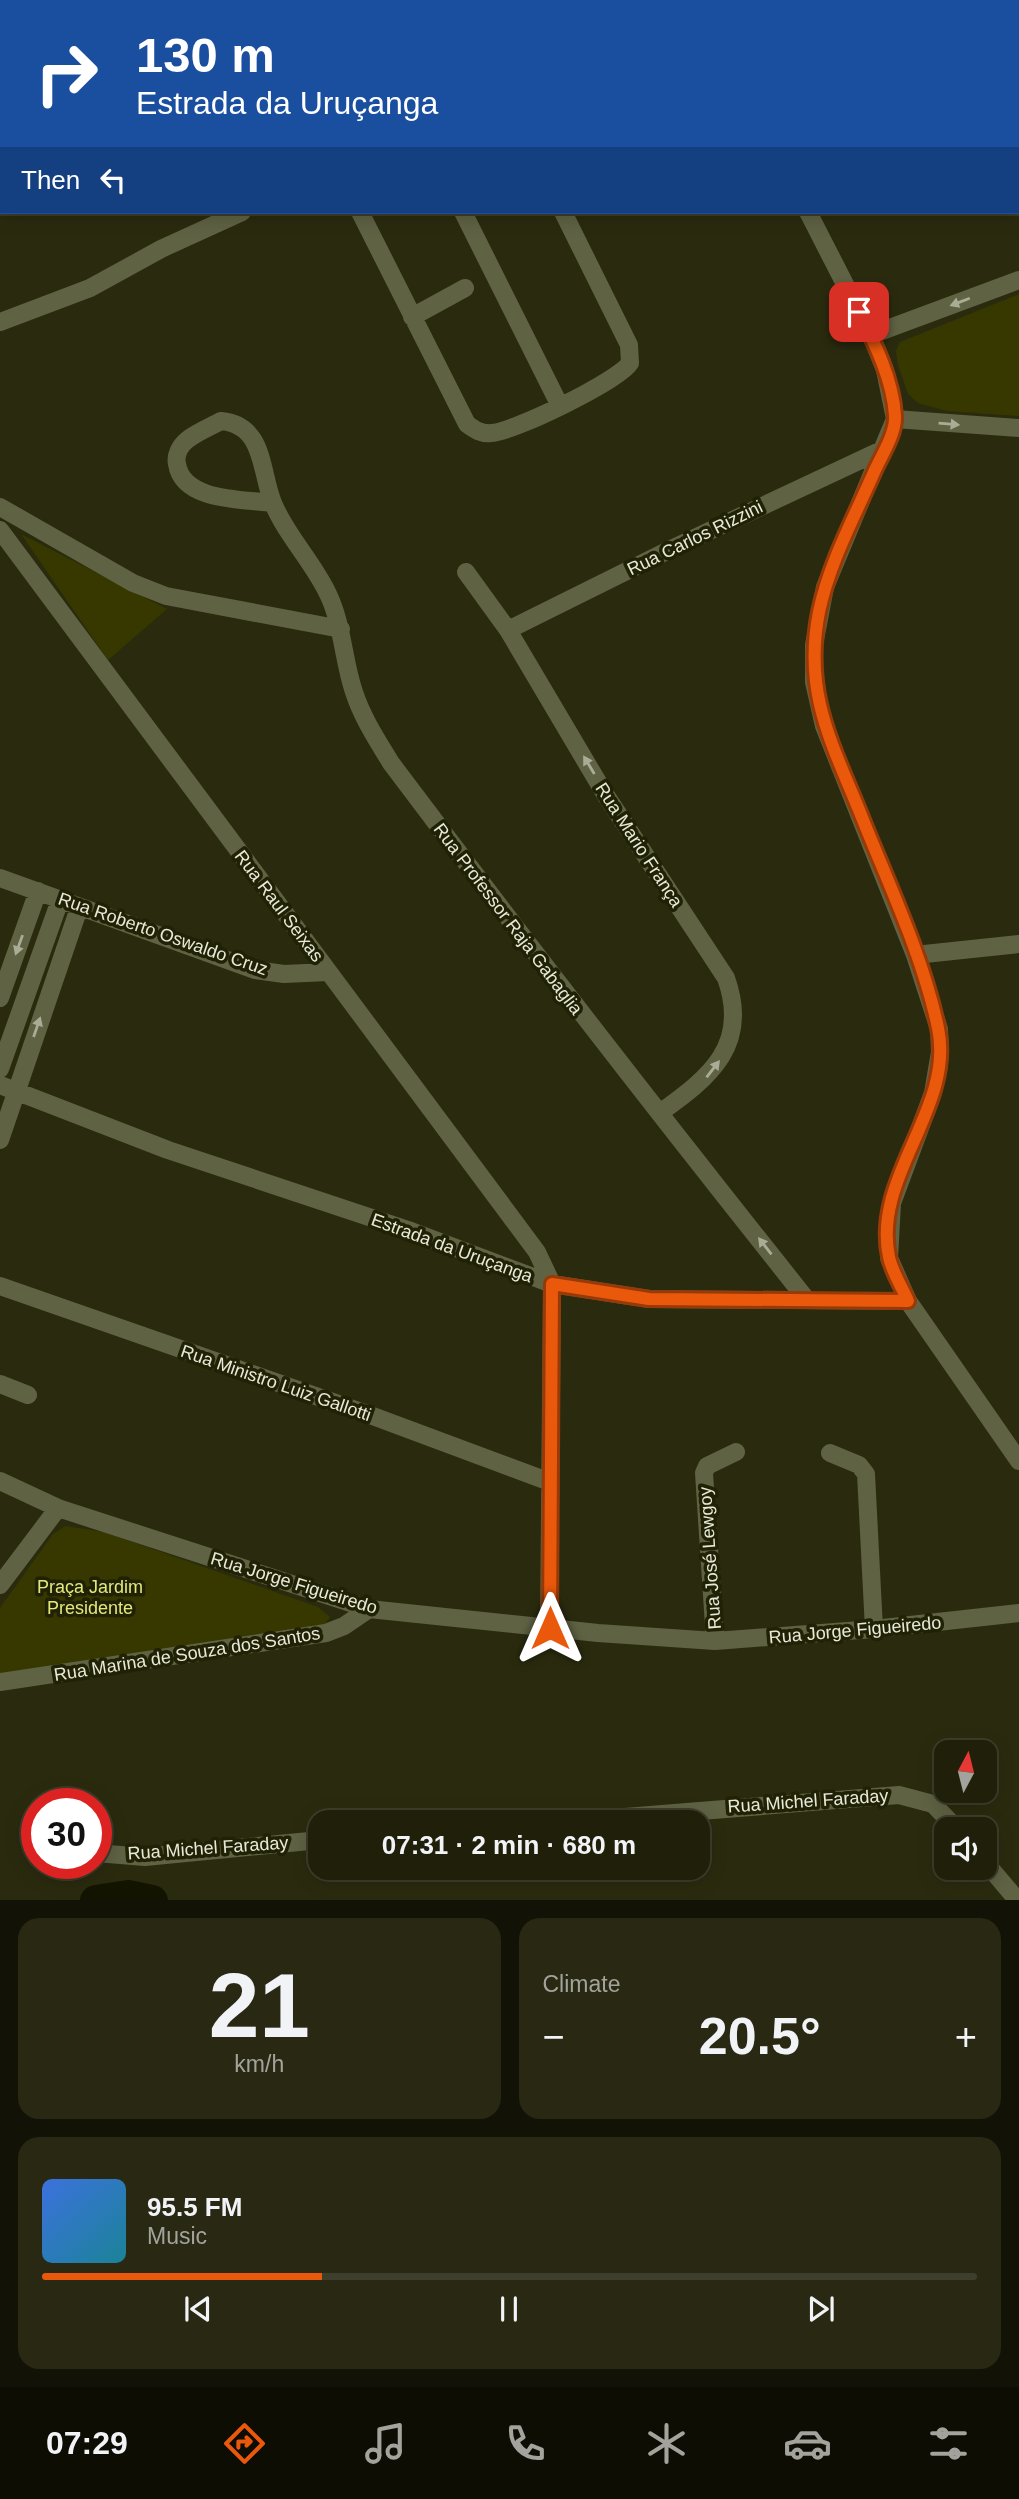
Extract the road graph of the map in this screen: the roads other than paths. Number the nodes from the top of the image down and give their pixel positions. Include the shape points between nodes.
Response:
1 (238, 214) edge
2 (361, 214) edge
3 (464, 214) edge
4 (563, 214) edge
5 (809, 214) edge
6 (1019, 279) edge
7 (465, 288) dead end
8 (412, 317) junction
9 (0, 322) edge
10 (871, 335) junction
11 (560, 406) junction
12 (895, 419) junction
13 (1019, 428) edge
14 (884, 449) junction
15 (272, 503) junction
16 (0, 508) edge
17 (0, 530) edge
18 (466, 572) dead end
19 (341, 629) junction
20 (508, 630) junction
21 (0, 878) edge
22 (38, 891) junction
23 (60, 900) junction
24 (79, 908) junction
25 (1019, 944) edge
26 (915, 955) junction
27 (328, 972) junction
28 (0, 998) edge
29 (0, 1069) edge
30 (8, 1089) edge
31 (661, 1112) junction
32 (0, 1140) edge
33 (552, 1284) junction
34 (0, 1286) edge
35 (807, 1300) junction
36 (908, 1301) junction
37 (0, 1384) edge
38 (28, 1395) dead end
39 (736, 1452) dead end
40 (830, 1453) dead end
41 (1019, 1461) edge
42 (0, 1480) edge
43 (550, 1482) junction
44 (58, 1508) junction
45 (0, 1585) edge
46 (369, 1609) junction
47 (1019, 1613) edge
48 (550, 1628) junction
49 (874, 1629) junction
50 (715, 1641) junction
51 (0, 1682) edge
52 (710, 1810) edge
53 (945, 1817) edge
54 (308, 1841) edge
55 (112, 1854) edge
56 (997, 1876) edge
57 (1018, 1900) edge

1 - 9 street via 90,288
2 - 8 street
3 - 11 street
4 - 11 street via 631,354 625,370
5 - 10 street
6 -> 10 street
7 - 8 street
8 - 11 street via 467,424 478,432 494,433
10 - 12 street via 885,370
12 -> 13 street
12 - 14 street
14 - 20 street, Rua Carlos Rizzini
14 - 26 street via 825,587 814,645 814,682 824,726
15 - 15 street, Rua Professor Raja Gabaglia via 266,471 252,435 244,427 221,421 180,448 177,469 192,488
15 - 19 street, Rua Professor Raja Gabaglia via 328,594
16 - 19 street via 133,583 166,596
17 - 27 street, Rua Raul Seixas
18 - 20 street, Rua Mario França
19 - 31 street, Rua Professor Raja Gabaglia via 354,692 391,763 582,1017
31 -> 20 street, Rua Mario França via 714,1070 731,1031 734,1001 726,978 605,794
21 - 22 street, Rua Roberto Oswaldo Cruz
22 - 23 street, Rua Roberto Oswaldo Cruz
22 -> 28 street
23 - 24 street, Rua Roberto Oswaldo Cruz
23 - 29 street
24 - 27 street, Rua Roberto Oswaldo Cruz via 255,970
30 -> 24 street
25 - 26 street
26 - 36 street via 939,1029 940,1052 933,1093 891,1212 889,1258
27 - 33 street, Rua Raul Seixas via 537,1252
30 - 32 street
30 - 33 street, Estrada da Uruçanga
35 -> 31 street, Rua Professor Raja Gabaglia
33 - 35 street, Estrada da Uruçanga via 649,1299
33 - 43 street
34 - 43 street, Rua Ministro Luiz Gallotti
35 - 36 street, Estrada da Uruçanga
36 - 41 street
37 - 38 street
39 - 50 street, Rua José Lewgoy via 707,1466 704,1473
40 - 49 street via 859,1465 866,1474
42 - 44 street, Rua Jorge Figueiredo
43 - 48 street
44 - 45 street
44 - 46 street, Rua Jorge Figueiredo
46 - 48 street, Rua Jorge Figueiredo
46 - 51 street, Rua Marina de Souza dos Santos via 326,1633
47 - 49 street, Rua Jorge Figueiredo
48 - 50 street, Rua Jorge Figueiredo
49 - 50 street, Rua Jorge Figueiredo
52 - 53 street, Rua Michel Faraday via 898,1795 933,1804
54 - 55 street, Rua Michel Faraday via 145,1857
56 - 57 street

